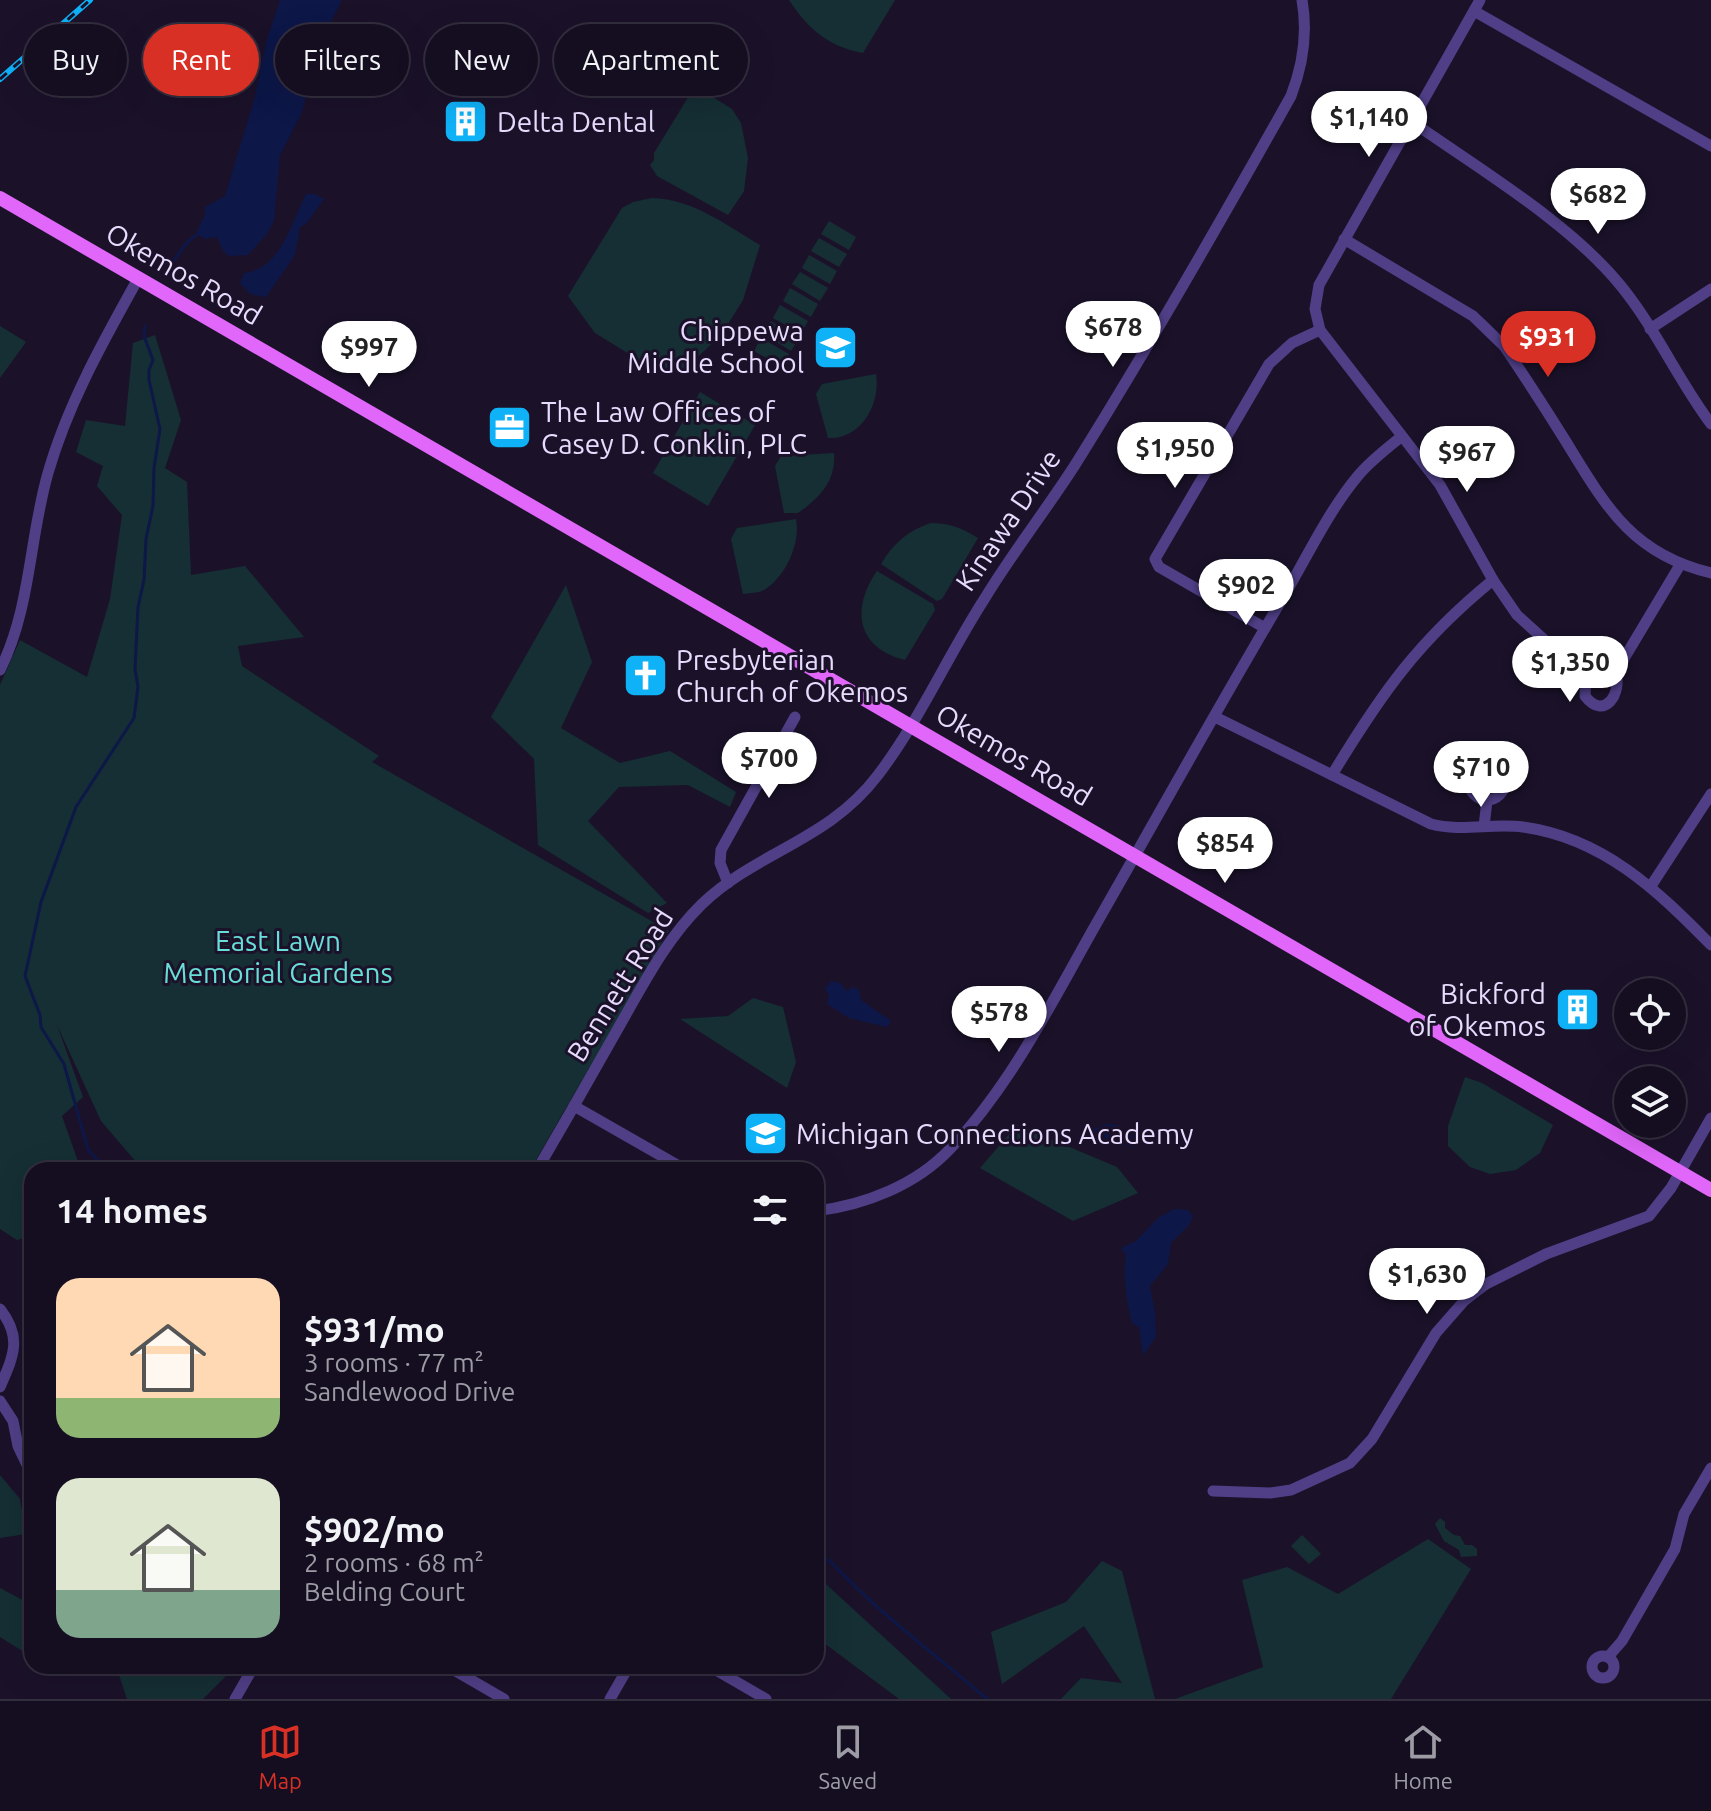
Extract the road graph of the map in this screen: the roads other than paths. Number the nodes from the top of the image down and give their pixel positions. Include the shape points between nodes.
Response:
1 (1302, 0) edge
2 (1477, 5) edge
3 (1411, 121) junction
4 (1711, 146) edge
5 (0, 198) edge
6 (1344, 239) junction
7 (139, 277) junction
8 (1711, 289) edge
9 (1650, 329) junction
10 (1320, 330) junction
11 (1711, 424) edge
12 (1401, 437) junction
13 (1680, 565) junction
14 (1711, 573) edge
15 (1493, 580) junction
16 (1265, 628) junction
17 (0, 670) edge
18 (1616, 672) junction
19 (1586, 675) junction
20 (795, 717) dead end
21 (1215, 717) junction
22 (910, 725) junction
23 (1332, 775) junction
24 (1711, 794) edge
25 (1487, 801) dead end
26 (1484, 826) junction
27 (1136, 855) junction
28 (728, 883) junction
29 (1651, 886) junction
30 (1711, 945) edge
31 (574, 1106) junction
32 (1711, 1118) edge
33 (542, 1162) edge
34 (672, 1162) edge
35 (1680, 1172) junction
36 (1711, 1190) edge
37 (824, 1210) edge
38 (0, 1309) edge
39 (0, 1387) edge
40 (0, 1401) edge
41 (24, 1458) edge
42 (1711, 1468) edge
43 (1213, 1491) dead end
44 (1608, 1657) dead end
45 (250, 1674) edge
46 (461, 1674) edge
47 (624, 1674) edge
48 (723, 1674) edge
49 (237, 1698) edge
50 (504, 1699) edge
51 (610, 1699) edge
52 (766, 1699) edge

1 - 22 street, Kinawa Drive via 1303,59 1291,96 1125,384 986,596
2 - 3 street
2 - 4 street
3 - 6 street
3 - 9 street via 1578,241 1623,288
5 - 7 main road, Okemos Road
6 - 10 street via 1319,285 1315,309
6 - 13 street via 1487,328 1504,346 1608,508 1646,546
7 - 17 street via 98,351 59,440 37,517 23,611
7 - 22 main road, Okemos Road
8 - 9 street
9 - 11 street
10 - 12 street
10 - 16 street via 1292,343 1269,364 1155,559 1159,567
12 - 15 street via 1440,485
12 - 16 street via 1357,476
13 - 14 street
13 - 18 street
15 - 19 street via 1517,615
15 - 23 street via 1425,641 1395,677
16 - 21 street
18 - 19 street
18 - 19 street via 1614,698 1599,705 1585,696
20 - 28 street via 721,850
21 - 23 street
21 - 27 street
22 - 27 main road, Okemos Road
22 - 28 street, Bennett Road via 878,775 848,808
23 - 26 street via 1431,824
24 - 29 street
25 - 26 street
26 - 29 street via 1563,836
27 - 35 main road, Okemos Road
27 - 37 street via 998,1088 950,1149 924,1172 871,1199
28 - 31 street, Bennett Road via 694,912 666,948
29 - 30 street
31 - 33 street, Bennett Road
31 - 34 street
32 - 35 street
35 - 36 main road, Okemos Road
35 - 43 street via 1649,1216 1546,1254 1464,1301 1436,1333 1372,1439 1350,1463 1291,1490
38 - 39 street via 11,1323 15,1345
40 - 41 street via 13,1421
42 - 44 street via 1684,1514 1675,1549
45 - 49 street
46 - 50 street
47 - 51 street
48 - 52 street

